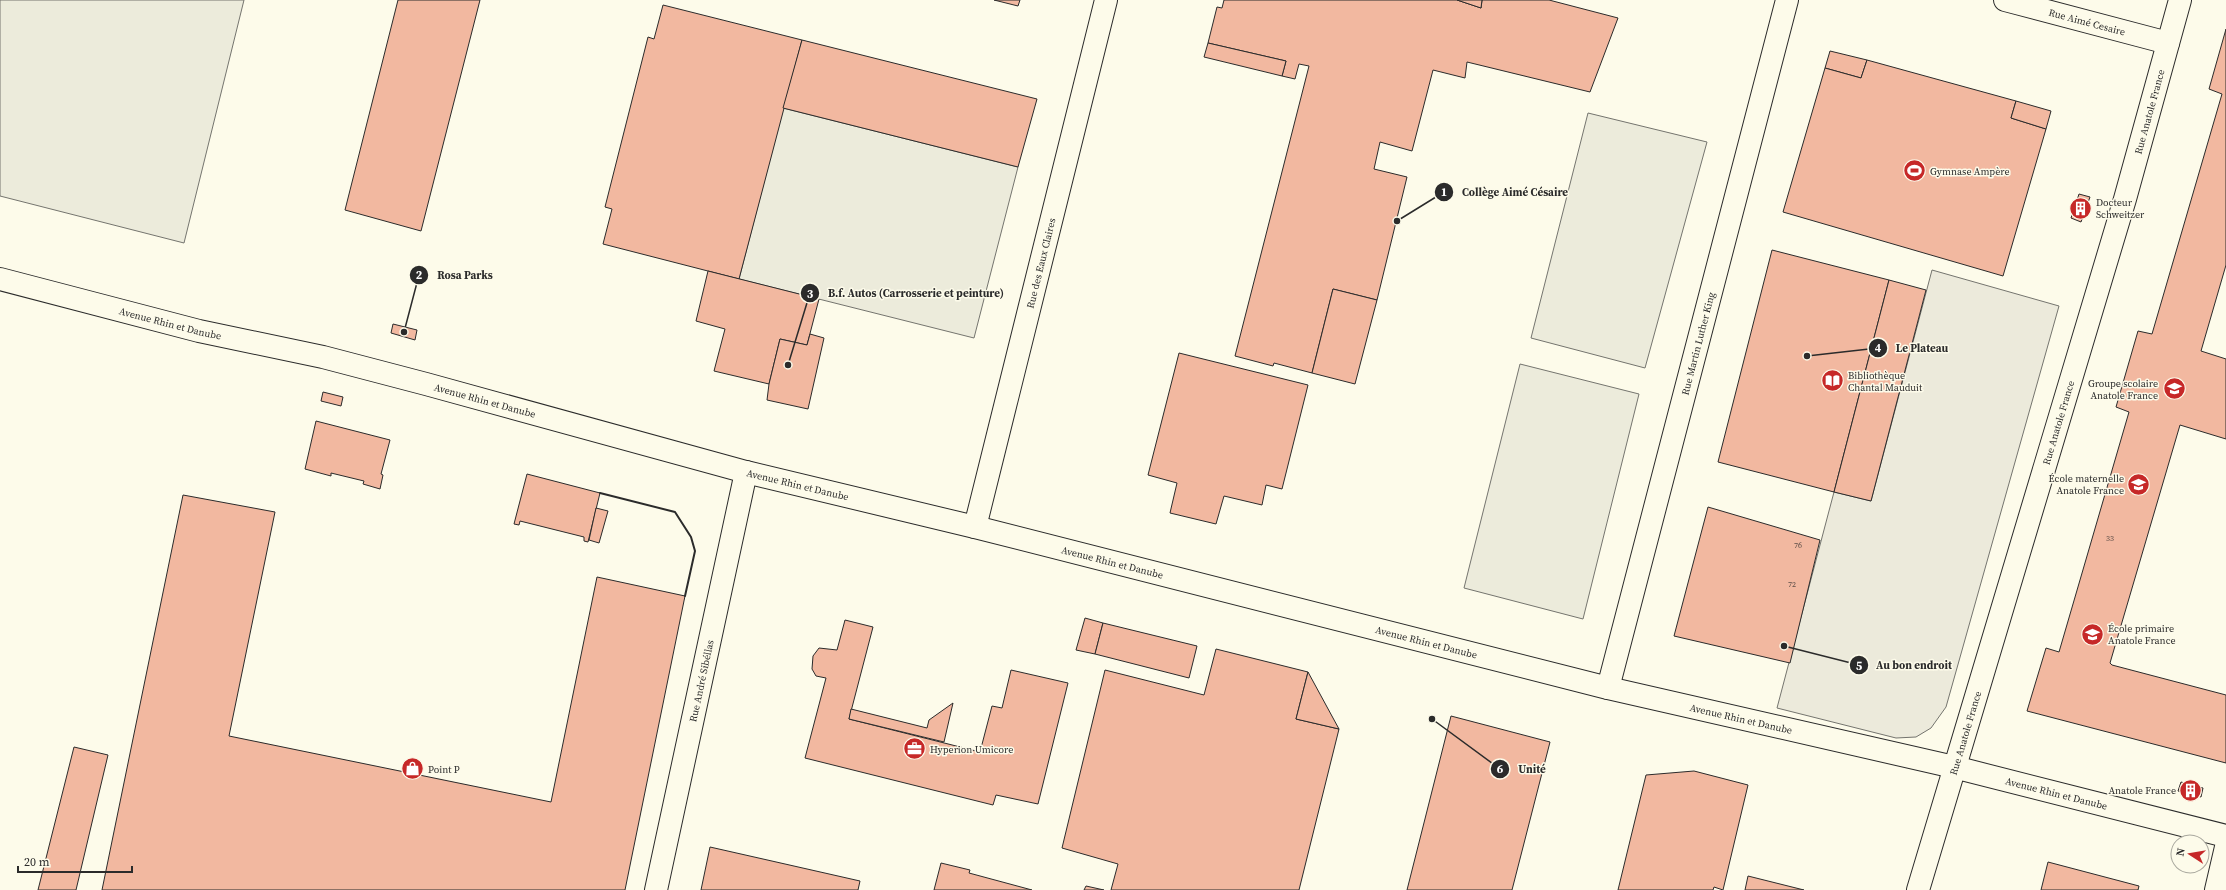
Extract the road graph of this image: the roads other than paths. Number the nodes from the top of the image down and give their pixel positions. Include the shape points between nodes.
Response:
1 (1106, 0) edge
2 (1787, 0) edge
3 (2006, 0) edge
4 (2180, 0) edge
5 (2168, 43) junction
6 (0, 279) edge
7 (746, 472) junction
8 (975, 527) junction
9 (1608, 688) junction
10 (1954, 767) junction
11 (2226, 836) edge
12 (2226, 847) edge
13 (656, 890) edge
14 (1918, 890) edge
15 (2216, 890) edge

1 - 8 street, Rue des Eaux Claires
2 - 9 street, Rue Martin Luther King
3 - 5 street, Rue Aimé Cesaire
4 - 5 street, Rue Anatole France
5 - 10 street, Rue Anatole France via 2122,206
6 - 7 street, Avenue Rhin et Danube via 199,331 419,382
7 - 8 street, Avenue Rhin et Danube
7 - 13 street, Rue André Sibéllas
8 - 9 street, Avenue Rhin et Danube
9 - 10 street, Avenue Rhin et Danube
10 - 11 street, Avenue Rhin et Danube
10 - 14 street, Rue Anatole France
12 - 15 street

